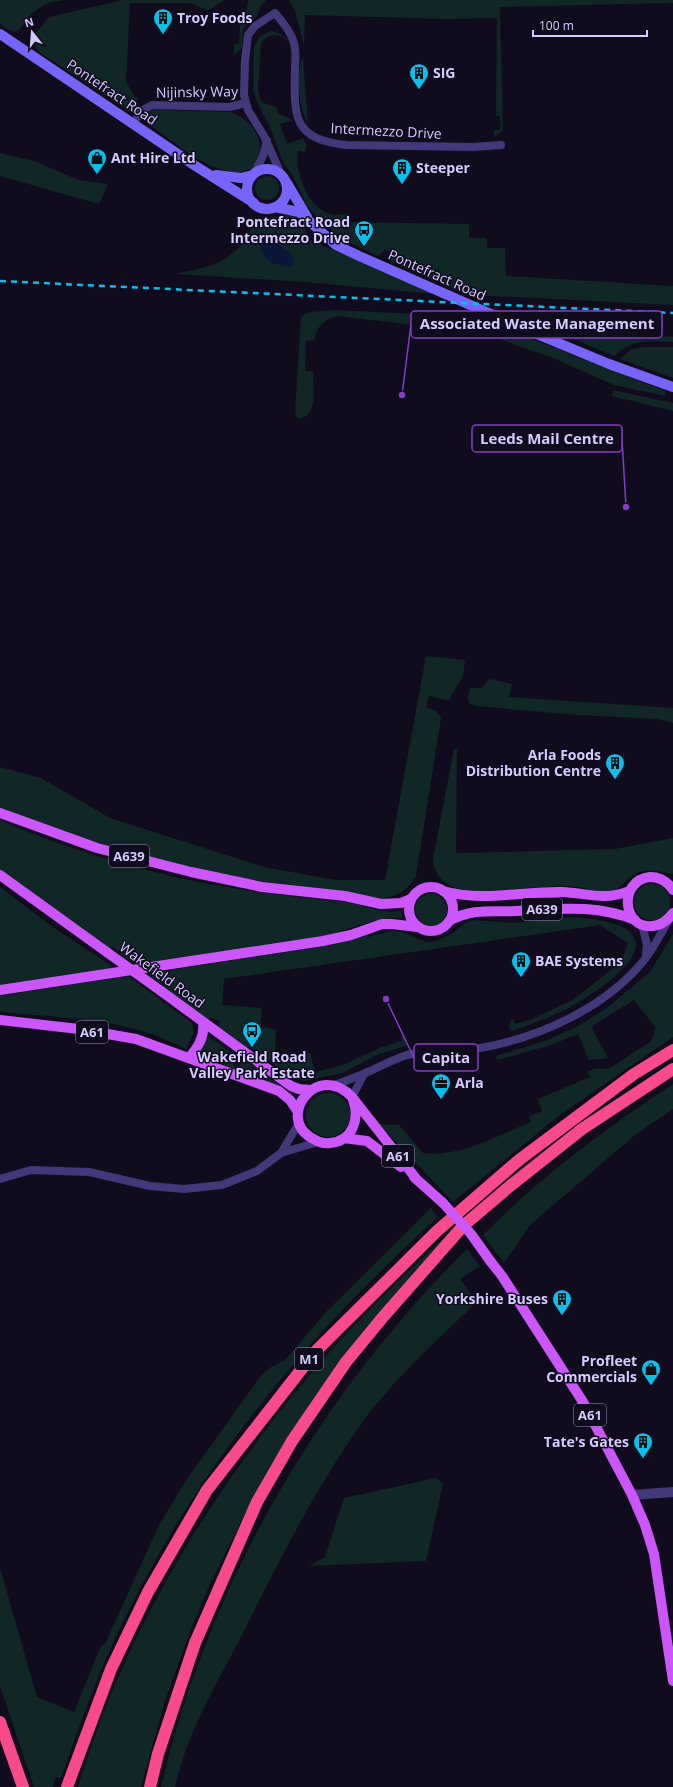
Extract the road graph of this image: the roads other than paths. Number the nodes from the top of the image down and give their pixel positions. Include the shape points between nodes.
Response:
1 (0, 34) edge
2 (246, 104) junction
3 (133, 123) junction
4 (266, 141) junction
5 (501, 145) dead end
6 (208, 173) junction
7 (253, 175) junction
8 (283, 176) junction
9 (254, 203) junction
10 (274, 207) junction
11 (308, 219) junction
12 (673, 387) edge
13 (0, 813) edge
14 (0, 875) edge
15 (660, 879) junction
16 (673, 879) edge
17 (673, 890) edge
18 (443, 891) junction
19 (629, 891) junction
20 (411, 899) junction
21 (672, 915) edge
22 (449, 922) junction
23 (638, 922) junction
24 (417, 927) junction
25 (646, 958) junction
26 (0, 990) edge
27 (0, 1020) edge
28 (203, 1022) junction
29 (673, 1050) edge
30 (189, 1058) junction
31 (673, 1068) edge
32 (364, 1074) junction
33 (334, 1085) junction
34 (311, 1090) junction
35 (353, 1098) junction
36 (298, 1112) junction
37 (299, 1123) junction
38 (344, 1138) junction
39 (318, 1142) junction
40 (281, 1153) junction
41 (0, 1179) edge
42 (418, 1181) junction
43 (673, 1492) edge
44 (632, 1494) junction
45 (673, 1681) edge
46 (0, 1722) edge
47 (23, 1787) edge
48 (67, 1787) edge
49 (150, 1787) edge

1 - 3 main road, Pontefract Road
2 - 3 street, Nijinsky Way via 229,107 152,105 143,110
2 - 4 street, Intermezzo Drive
2 - 5 street, Intermezzo Drive via 244,86 248,35 255,26 275,13 293,41 295,104 304,130 314,138 346,145
3 - 6 main road, Pontefract Road
4 - 7 street via 263,156
4 - 8 street, Intermezzo Drive
6 - 7 main road, Pontefract Road via 227,178
6 - 9 main road, Pontefract Road
7 - 8 main road via 270,169
7 - 9 main road via 248,192
8 - 10 main road via 287,192 280,204
8 - 11 main road, Pontefract Road
9 - 10 main road via 265,208
10 - 11 main road, Pontefract Road via 292,210
11 - 12 main road, Pontefract Road via 336,245 527,330
13 - 20 main road, A639 via 97,848 262,887 346,896 381,904 401,903
14 - 28 main road, Wakefield Road, bridge
15 - 16 main road
15 - 17 main road
15 - 19 main road via 646,878 633,885
18 - 19 main road, A639 via 474,897 562,892 612,897
18 - 20 main road via 427,887 415,893
18 - 22 main road via 451,902 452,915
19 - 23 main road via 629,911
20 - 24 main road via 408,906 409,914
21 - 23 main road via 659,925 650,926
21 - 25 street
22 - 23 main road, A639 via 460,915 476,911 566,908 616,912
22 - 24 main road via 431,932
23 - 25 street via 647,945
24 - 26 main road via 382,924 323,941
25 - 32 street via 634,972 591,1006 543,1030 494,1045 408,1055 386,1062
27 - 30 main road, A61 via 136,1039
28 - 30 main road via 204,1032 201,1041
28 - 34 main road, Wakefield Road via 291,1086
29 - 48 highway, M1 via 634,1074 518,1160 437,1231 315,1352 207,1490 160,1572 111,1668
30 - 36 main road, A61 via 279,1091 290,1100
31 - 49 highway, M1 via 582,1128 463,1226 346,1362 292,1441 257,1502 195,1643 158,1754
32 - 33 street
32 - 35 street
33 - 34 main road, Wakefield Road via 322,1085
33 - 35 main road, A61 via 345,1090
34 - 36 main road via 300,1104
35 - 38 main road via 357,1110 356,1120 352,1130
35 - 42 main road, A61
36 - 37 main road
37 - 39 main road via 306,1134
37 - 40 street
38 - 39 main road, A61 via 334,1143
38 - 42 main road, A61 via 367,1141
39 - 40 street
40 - 41 street via 257,1171 222,1186 184,1189 150,1186 88,1172 31,1170
42 - 44 main road, A61, bridge via 442,1202 471,1234 502,1276 583,1402
43 - 44 street
44 - 45 main road, A61 via 654,1554
46 - 47 highway

